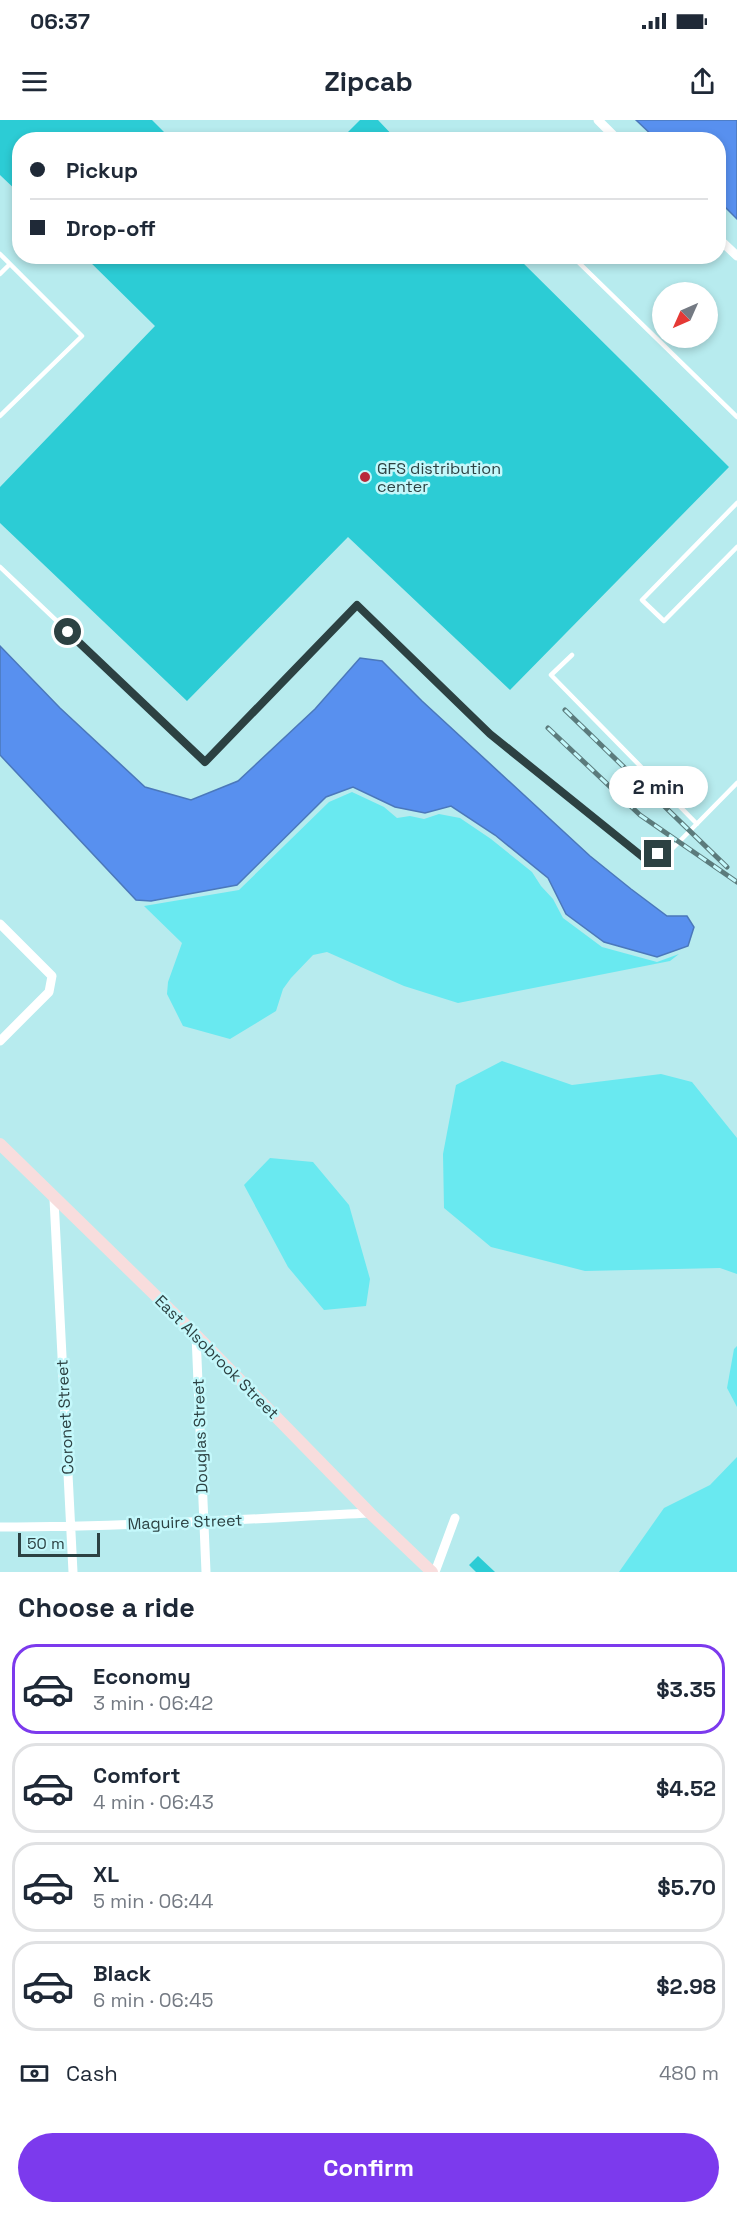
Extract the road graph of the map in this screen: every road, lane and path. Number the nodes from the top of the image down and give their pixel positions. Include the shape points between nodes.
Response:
1 (598, 120) edge
2 (610, 132) edge
3 (726, 246) edge
4 (0, 254) edge
5 (737, 256) edge
6 (10, 264) junction
7 (580, 264) edge
8 (0, 274) edge
9 (0, 416) edge
10 (737, 417) edge
11 (737, 503) edge
12 (737, 547) edge
13 (0, 567) edge
14 (572, 655) dead end
15 (737, 783) edge
16 (697, 824) junction
17 (0, 924) edge
18 (0, 1041) edge
19 (0, 1144) edge
20 (54, 1199) junction
21 (196, 1335) junction
22 (370, 1513) junction
23 (455, 1518) dead end
24 (204, 1522) junction
25 (0, 1527) edge
26 (70, 1527) junction
27 (73, 1572) edge
28 (206, 1572) edge
29 (434, 1572) edge

1 - 2 street
3 - 5 street
4 - 6 lane
6 - 8 lane
6 - 9 lane via 82,336
7 - 10 lane
11 - 12 lane via 642,600 664,621
13 - 16 lane via 205,762 357,605 490,734 644,858 671,850
14 - 16 lane via 551,675
15 - 16 lane
17 - 18 street via 52,976 49,992
19 - 20 street, East Alsobrook Street
20 - 21 street, East Alsobrook Street
20 - 26 street, Coronet Street
21 - 22 street, East Alsobrook Street
21 - 24 street, Douglas Street
22 - 24 street, Maguire Street
22 - 29 street, East Alsobrook Street
23 - 29 street
24 - 26 street, Maguire Street
24 - 28 street, Douglas Street
25 - 26 street, Maguire Street
26 - 27 street, Coronet Street

